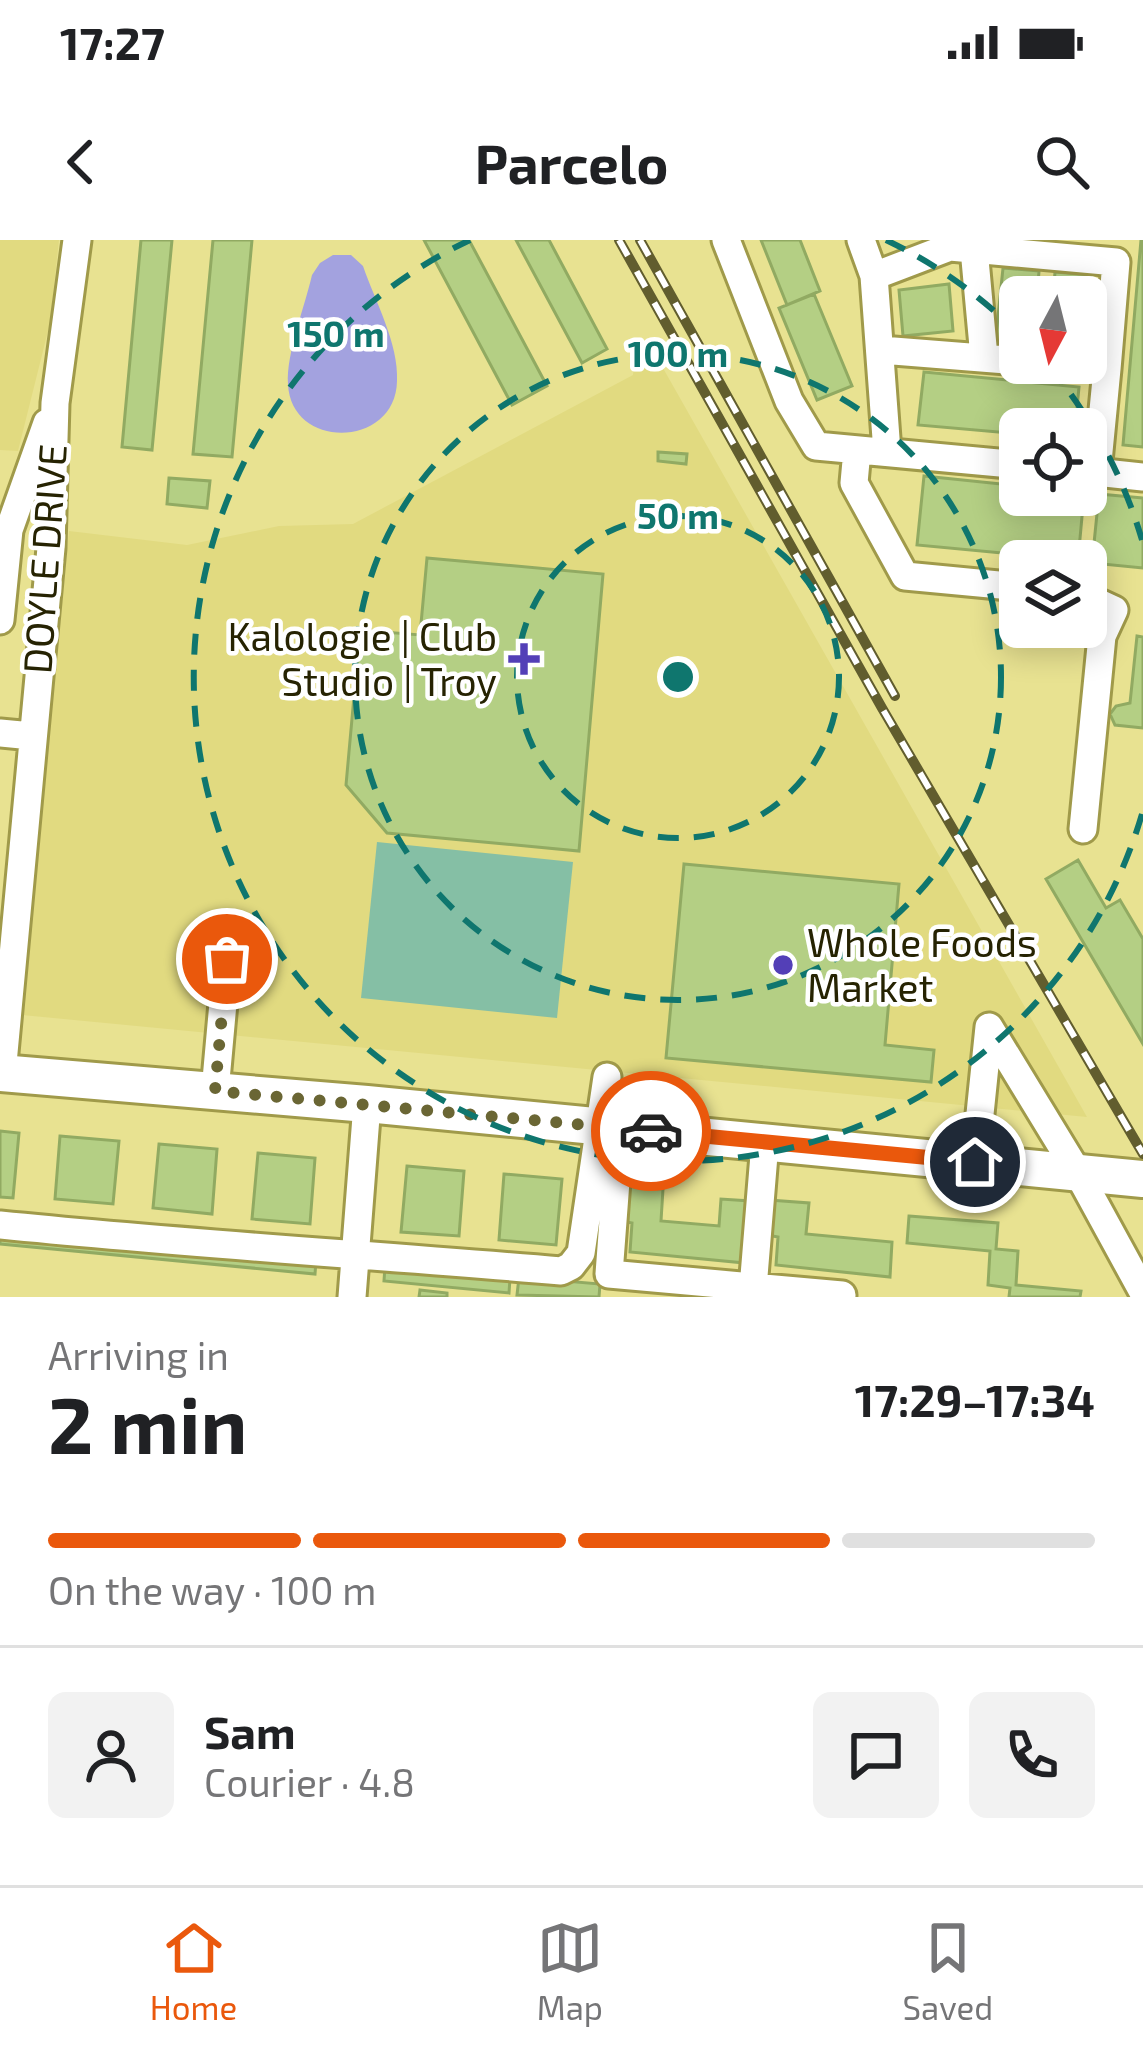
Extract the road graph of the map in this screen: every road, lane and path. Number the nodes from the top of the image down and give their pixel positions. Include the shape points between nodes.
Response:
1 (77, 240) edge
2 (726, 240) edge
3 (862, 240) edge
4 (974, 249) junction
5 (1117, 251) edge
6 (874, 276) junction
7 (880, 350) junction
8 (984, 358) junction
9 (1107, 358) edge
10 (999, 359) edge
11 (55, 403) junction
12 (856, 450) junction
13 (887, 452) junction
14 (999, 463) edge
15 (1107, 474) edge
16 (1143, 477) edge
17 (999, 585) edge
18 (0, 620) edge
19 (1101, 648) edge
20 (0, 733) edge
21 (32, 736) junction
22 (1084, 829) dead end
23 (227, 959) dead end
24 (1, 1074) edge
25 (607, 1077) dead end
26 (215, 1091) junction
27 (367, 1104) junction
28 (609, 1128) junction
29 (765, 1143) junction
30 (975, 1162) junction
31 (1078, 1173) junction
32 (1143, 1179) edge
33 (0, 1225) edge
34 (356, 1253) junction
35 (754, 1288) junction
36 (1143, 1292) edge
37 (842, 1295) edge
38 (352, 1297) edge

1 - 11 street, DOYLE DRIVE
2 - 12 street via 789,401 816,446
3 - 6 street
4 - 5 street
4 - 6 street via 937,249
4 - 8 street
5 - 9 street
6 - 7 street
7 - 8 street
7 - 13 street
8 - 10 street
11 - 18 street, DOYLE DRIVE via 15,506
11 - 21 street, DOYLE DRIVE via 51,548
12 - 13 street
12 - 17 street via 854,483 905,576
13 - 14 street
15 - 16 street
19 - 22 street
20 - 21 street
21 - 24 street, DOYLE DRIVE
23 - 26 street
24 - 26 main road
25 - 28 street
26 - 27 main road
27 - 28 main road
27 - 34 street
28 - 29 main road
28 - 34 street via 581,1253 561,1271
28 - 35 street via 609,1274
29 - 30 main road
29 - 35 street
30 - 31 main road
30 - 31 street via 988,1027
31 - 32 main road
31 - 36 street
33 - 34 street
34 - 38 street
35 - 37 street

